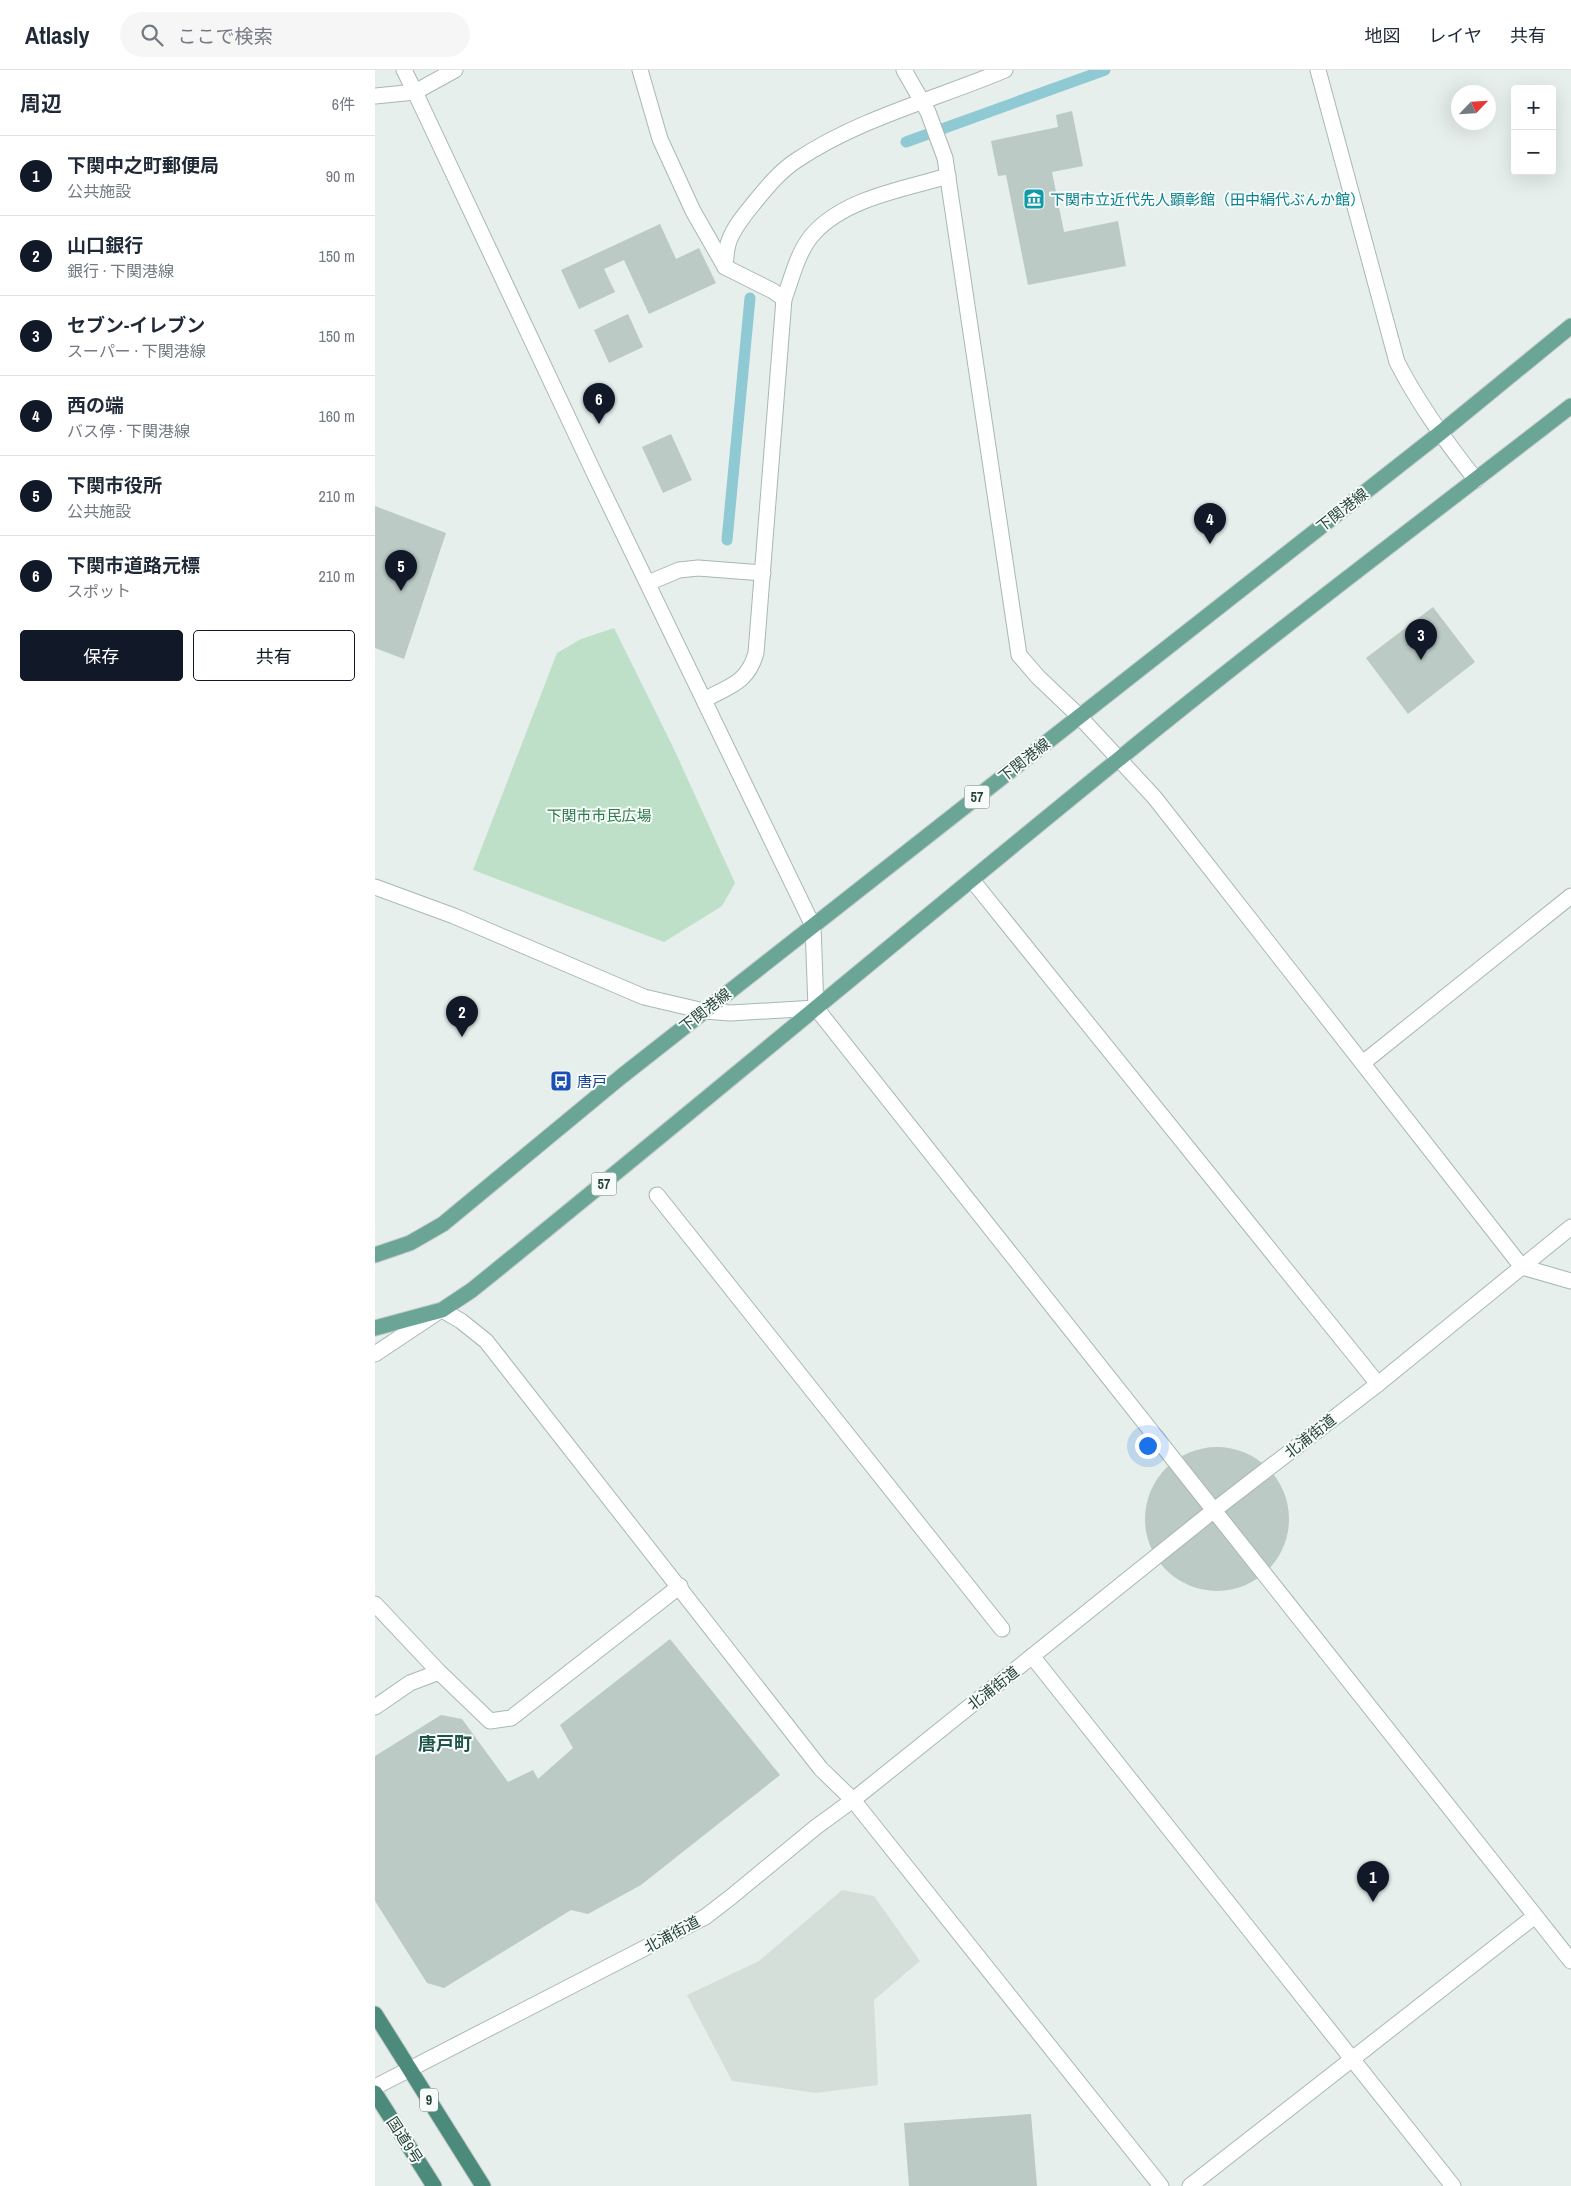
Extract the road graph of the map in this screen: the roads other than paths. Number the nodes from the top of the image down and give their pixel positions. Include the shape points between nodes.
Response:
1 (404, 70) edge
2 (455, 70) edge
3 (640, 70) edge
4 (904, 70) edge
5 (1005, 70) edge
6 (1318, 70) edge
7 (415, 92) junction
8 (375, 96) edge
9 (925, 108) junction
10 (948, 176) junction
11 (725, 267) junction
12 (783, 299) junction
13 (1571, 326) edge
14 (1571, 406) edge
15 (1439, 434) junction
16 (1476, 480) junction
17 (763, 573) junction
18 (647, 583) junction
19 (704, 700) junction
20 (1079, 716) junction
21 (1119, 758) junction
22 (972, 880) junction
23 (375, 886) edge
24 (1571, 896) edge
25 (813, 926) junction
26 (816, 1008) junction
27 (704, 1012) junction
28 (1364, 1062) junction
29 (657, 1195) dead end
30 (1571, 1227) edge
31 (375, 1255) edge
32 (1522, 1267) junction
33 (1571, 1281) edge
34 (442, 1310) junction
35 (375, 1328) edge
36 (375, 1354) edge
37 (1378, 1384) junction
38 (1213, 1511) junction
39 (680, 1586) junction
40 (375, 1604) edge
41 (1002, 1629) dead end
42 (1032, 1656) junction
43 (439, 1672) junction
44 (375, 1708) edge
45 (853, 1800) junction
46 (1535, 1916) junction
47 (1571, 1961) edge
48 (375, 2014) edge
49 (1351, 2060) junction
50 (408, 2068) junction
51 (375, 2087) edge
52 (375, 2093) edge
53 (434, 2186) edge
54 (483, 2186) edge
55 (1161, 2186) edge
56 (1191, 2186) edge
57 (1453, 2186) edge

1 - 7 street
2 - 7 street
3 - 11 street via 659,139 693,211
4 - 9 street
5 - 9 street
6 - 15 street via 1397,362
7 - 8 street
7 - 18 street
9 - 10 street via 945,158
9 - 11 street via 898,110 842,136 783,171 745,214 729,241
10 - 12 street via 881,196 833,218 809,240
10 - 20 street via 1019,655
11 - 12 street
12 - 17 street
13 - 15 main road, 下関港線 / 57
14 - 16 main road, 57
15 - 16 street
15 - 20 main road, 下関港線 / 57
16 - 21 main road, 57
17 - 18 street via 698,568 679,570
17 - 19 street via 756,654 751,669 742,679
18 - 19 street
19 - 25 street
20 - 21 street
20 - 25 main road, 下関港線 / 57
21 - 22 main road, 57
21 - 28 street via 1155,798
22 - 26 main road, 57
22 - 37 street
23 - 27 street via 644,997
24 - 28 street
25 - 26 street
25 - 27 main road, 下関港線 / 57
26 - 27 street
26 - 34 main road, 57 via 487,1278
26 - 38 street
27 - 31 main road, 下関港線 / 57 via 443,1224 410,1243
28 - 32 street
29 - 41 street
30 - 32 street, 北浦街道
32 - 33 street
32 - 37 street, 北浦街道
34 - 35 main road, 57
34 - 36 street
34 - 39 street via 486,1341
37 - 38 street, 北浦街道
38 - 42 street, 北浦街道
38 - 46 street
39 - 43 street via 511,1718 490,1721
39 - 45 street via 821,1769
40 - 43 street
42 - 45 street, 北浦街道
42 - 49 street
43 - 44 street via 410,1683
45 - 50 street, 北浦街道 via 705,1917 460,2045
45 - 55 street
46 - 47 street
46 - 49 street
48 - 50 highway, 9
49 - 56 street
49 - 57 street
50 - 51 street, 北浦街道
50 - 54 highway, 9
52 - 53 highway, 国道9号

